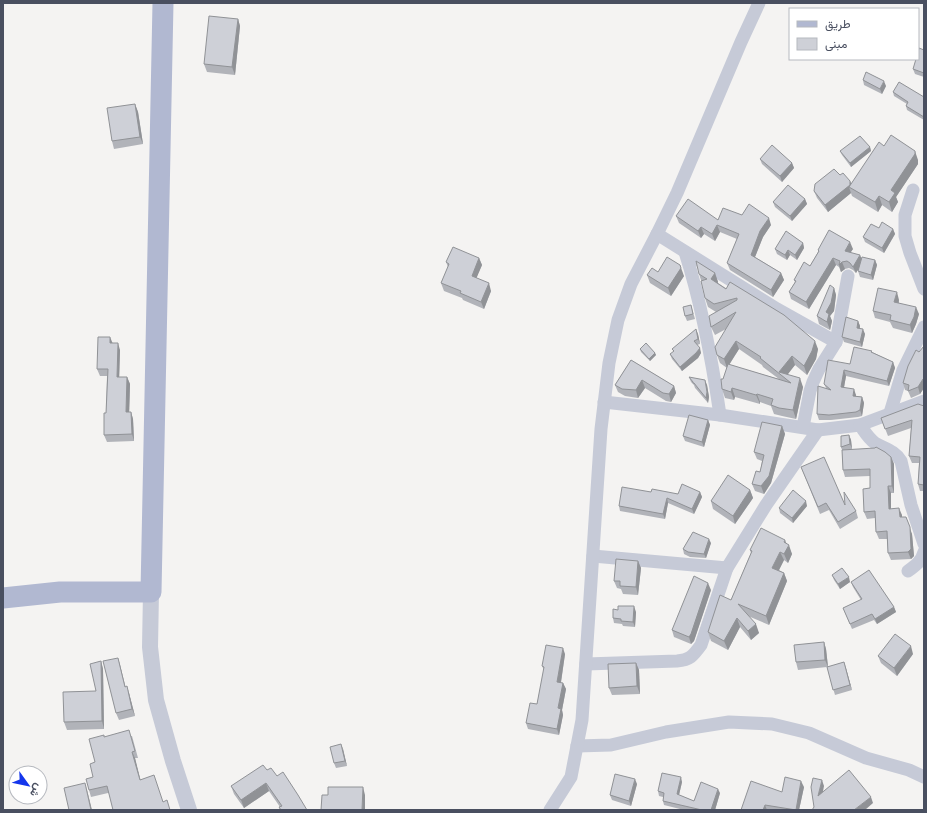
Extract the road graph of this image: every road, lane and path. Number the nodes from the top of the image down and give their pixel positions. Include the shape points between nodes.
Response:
1 (163, 3) edge
2 (759, 3) edge
3 (913, 190) dead end
4 (657, 234) junction
5 (685, 252) junction
6 (848, 276) dead end
7 (924, 289) edge
8 (924, 327) edge
9 (836, 342) junction
10 (924, 401) edge
11 (604, 402) junction
12 (890, 414) junction
13 (720, 415) junction
14 (860, 425) junction
15 (803, 428) junction
16 (818, 430) junction
17 (924, 544) edge
18 (924, 552) edge
19 (593, 556) junction
20 (727, 568) junction
21 (908, 571) dead end
22 (151, 592) junction
23 (3, 598) edge
24 (586, 664) junction
25 (577, 746) junction
26 (924, 777) edge
27 (189, 810) edge
28 (550, 810) edge

1 - 22 main road
2 - 4 street
3 - 7 street via 905,214 905,236
4 - 5 street
4 - 11 street via 631,284 618,320 608,364
5 - 9 street
5 - 13 street via 704,319
6 - 9 street
8 - 12 street via 903,370
9 - 15 street via 813,382
10 - 12 street
11 - 13 street
11 - 19 street
12 - 14 street
13 - 15 street
14 - 16 street
14 - 17 street via 868,438 893,451 902,461 911,505
15 - 16 street
16 - 20 street via 766,505
18 - 21 street via 919,562
19 - 20 street
19 - 24 street
20 - 24 street via 701,645 686,660
22 - 23 main road via 60,592
22 - 27 street via 150,646 156,700
24 - 25 street via 582,720
25 - 26 street via 611,745 666,732 729,722 772,724 809,733 866,758
25 - 28 street via 571,777

